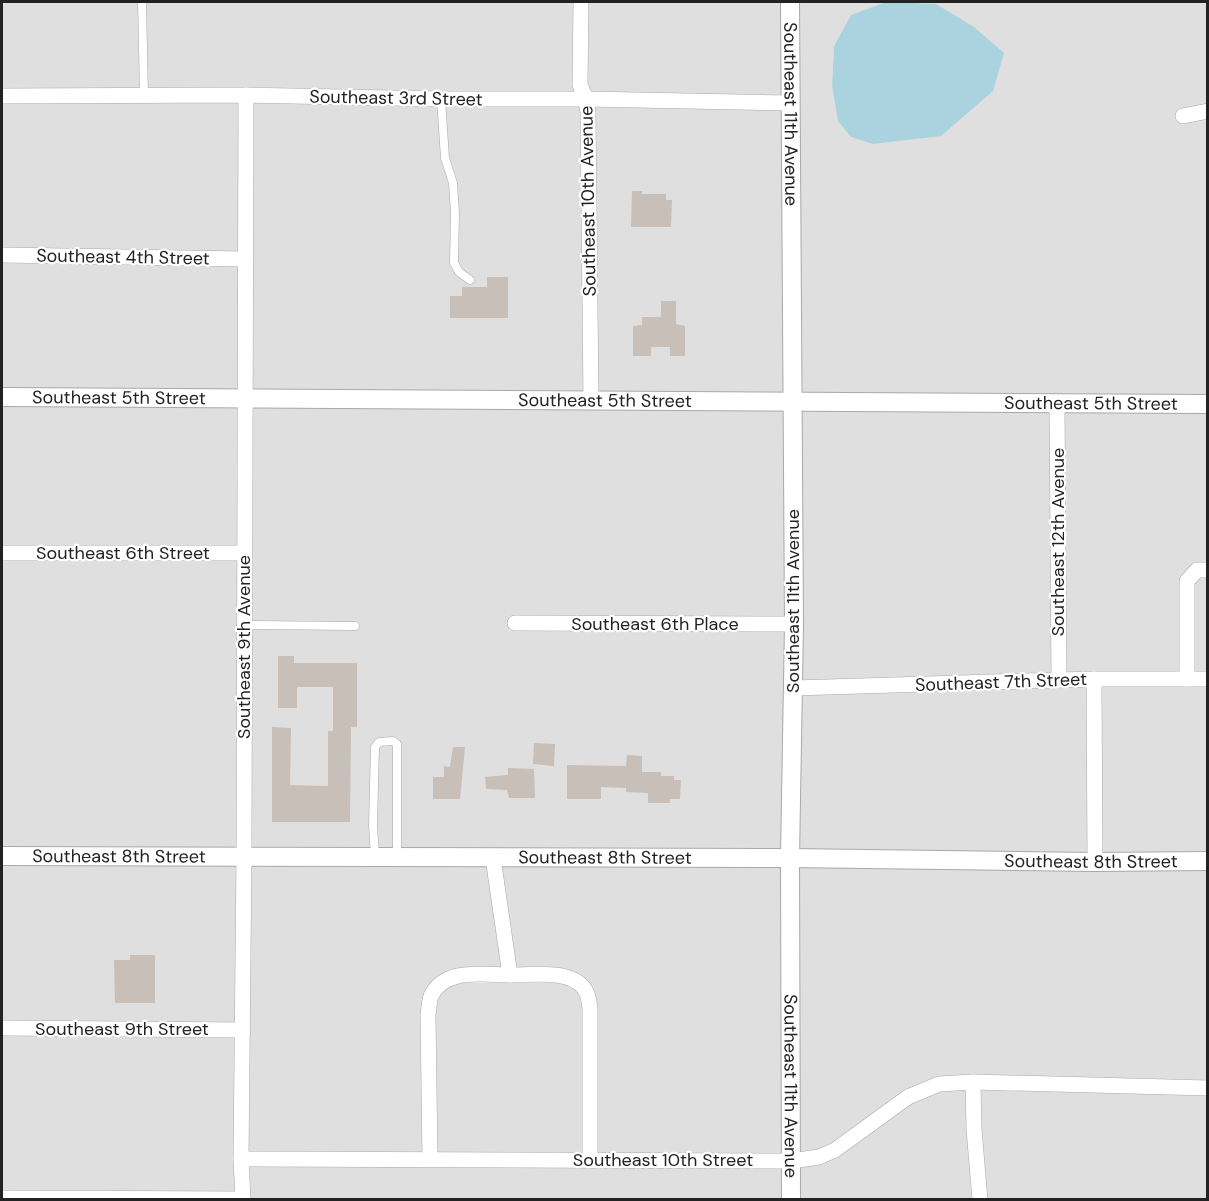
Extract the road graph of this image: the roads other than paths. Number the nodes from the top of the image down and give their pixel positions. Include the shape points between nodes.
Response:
1 (142, 2) edge
2 (581, 2) edge
3 (790, 2) edge
4 (144, 95) junction
5 (246, 95) junction
6 (2, 96) edge
7 (441, 99) junction
8 (586, 99) junction
9 (790, 103) junction
10 (1208, 111) edge
11 (1183, 116) dead end
12 (2, 255) edge
13 (244, 259) junction
14 (470, 280) dead end
15 (2, 397) edge
16 (244, 397) junction
17 (591, 401) junction
18 (793, 402) junction
19 (1057, 404) junction
20 (1208, 404) edge
21 (2, 553) edge
22 (244, 553) junction
23 (1208, 570) edge
24 (515, 623) dead end
25 (794, 624) junction
26 (244, 625) junction
27 (355, 626) dead end
28 (1094, 679) junction
29 (1187, 679) junction
30 (1208, 679) edge
31 (1059, 680) junction
32 (794, 688) junction
33 (2, 856) edge
34 (244, 856) junction
35 (375, 857) junction
36 (397, 857) junction
37 (493, 858) junction
38 (790, 858) junction
39 (1208, 861) edge
40 (1095, 862) junction
41 (510, 975) junction
42 (2, 1028) edge
43 (243, 1030) junction
44 (973, 1082) junction
45 (1208, 1088) edge
46 (241, 1159) junction
47 (429, 1159) junction
48 (590, 1160) junction
49 (791, 1161) junction
50 (2, 1197) edge
51 (243, 1199) edge
52 (791, 1200) edge
53 (980, 1200) edge

1 - 4 lane
2 - 8 street, Southeast 10th Avenue via 580,85
3 - 9 street, Southeast 11th Avenue
4 - 5 street, Southeast 3rd Street
4 - 6 street, Southeast 3rd Street
5 - 7 street, Southeast 3rd Street
5 - 13 street, Southeast 9th Avenue
7 - 8 street, Southeast 3rd Street
7 - 14 lane via 445,158 453,183 453,263
8 - 9 street, Southeast 3rd Street
8 - 17 street, Southeast 10th Avenue
9 - 18 street, Southeast 11th Avenue
10 - 11 street
12 - 13 street, Southeast 4th Street
13 - 16 street, Southeast 9th Avenue
15 - 16 street, Southeast 5th Street
16 - 17 street, Southeast 5th Street
16 - 22 street, Southeast 9th Avenue
17 - 18 street, Southeast 5th Street
18 - 19 street, Southeast 5th Street
18 - 25 street, Southeast 11th Avenue
19 - 20 street, Southeast 5th Street
19 - 31 street, Southeast 12th Avenue
21 - 22 street, Southeast 6th Street
22 - 26 street, Southeast 9th Avenue
23 - 29 street via 1197,570 1187,581
24 - 25 street, Southeast 6th Place
25 - 32 street, Southeast 11th Avenue
26 - 27 lane
26 - 34 street, Southeast 9th Avenue
28 - 29 street, Southeast 7th Street
28 - 31 street, Southeast 7th Street
28 - 40 street
29 - 30 street, Southeast 7th Street
31 - 32 street, Southeast 7th Street
32 - 38 street, Southeast 11th Avenue
33 - 34 street, Southeast 8th Street
34 - 35 street, Southeast 8th Street
34 - 43 street, Southeast 9th Avenue
35 - 36 street, Southeast 8th Street
35 - 36 lane via 375,747 379,742 393,741 398,744
36 - 37 street, Southeast 8th Street
37 - 38 street, Southeast 8th Street
37 - 41 street
38 - 40 street, Southeast 8th Street
38 - 49 street, Southeast 11th Avenue
39 - 40 street, Southeast 8th Street
41 - 47 street via 453,975 431,997
41 - 48 street via 563,975 587,993
42 - 43 street, Southeast 9th Street
43 - 46 street, Southeast 9th Avenue
44 - 45 street, Southeast 10th Street
44 - 49 street, Southeast 10th Street via 939,1084 908,1097 835,1150
44 - 53 street
46 - 47 street, Southeast 10th Street
46 - 51 street, Southeast 9th Avenue
47 - 48 street, Southeast 10th Street
48 - 49 street, Southeast 10th Street
49 - 52 street, Southeast 11th Avenue
50 - 51 street

